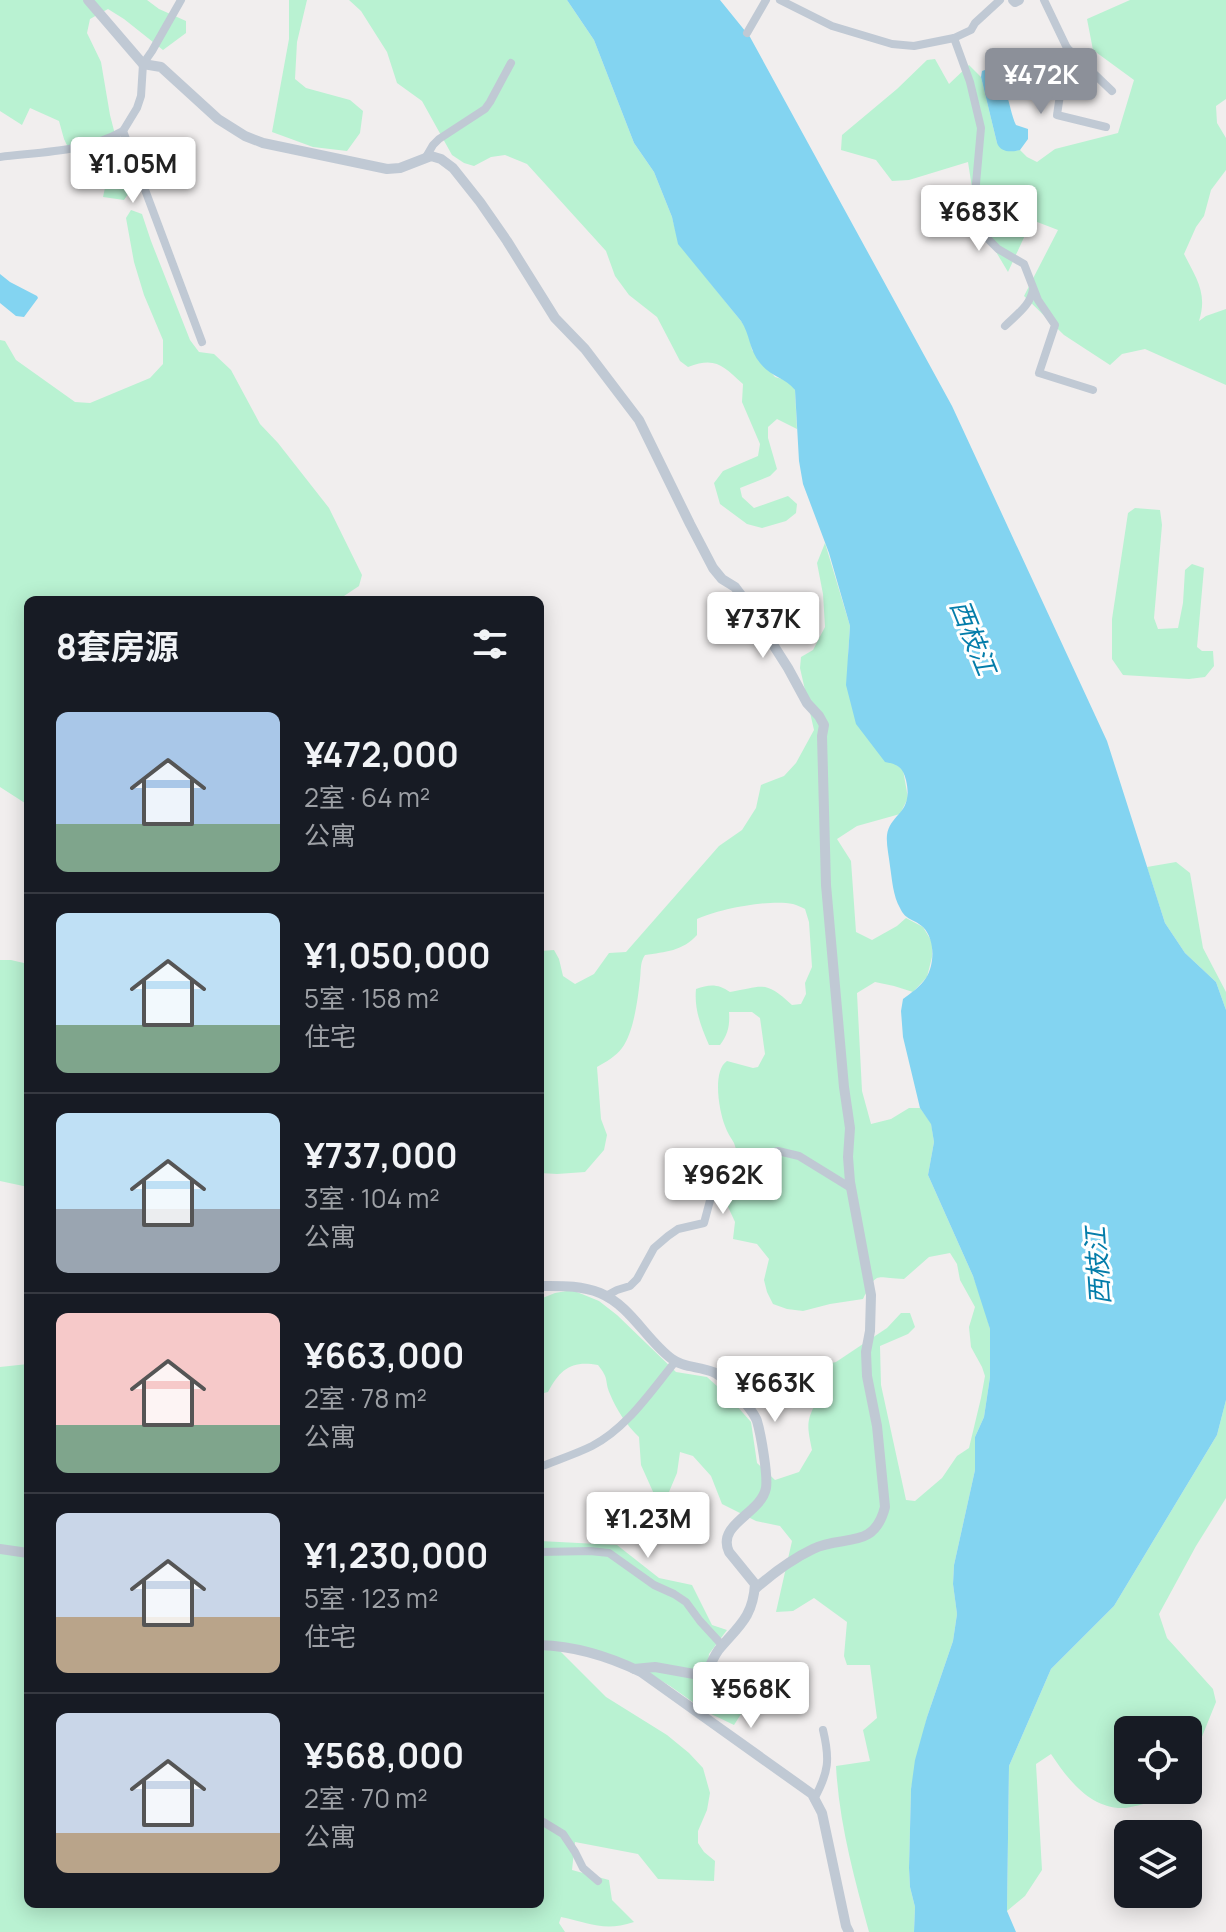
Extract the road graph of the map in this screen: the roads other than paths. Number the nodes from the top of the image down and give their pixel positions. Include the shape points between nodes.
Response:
1 (88, 0) edge
2 (181, 0) edge
3 (766, 0) edge
4 (780, 0) edge
5 (1000, 0) edge
6 (1013, 0) edge
7 (1019, 0) edge
8 (1044, 0) edge
9 (747, 33) dead end
10 (954, 38) junction
11 (1067, 48) junction
12 (511, 63) dead end
13 (143, 64) junction
14 (1112, 91) dead end
15 (1106, 127) dead end
16 (123, 131) junction
17 (0, 157) edge
18 (426, 157) junction
19 (941, 203) dead end
20 (969, 203) junction
21 (954, 230) dead end
22 (1033, 288) junction
23 (1005, 326) dead end
24 (202, 342) dead end
25 (1093, 390) dead end
26 (851, 1188) junction
27 (544, 1286) edge
28 (606, 1296) junction
29 (675, 1362) junction
30 (544, 1465) edge
31 (0, 1549) edge
32 (24, 1552) edge
33 (544, 1552) edge
34 (755, 1589) junction
35 (544, 1645) edge
36 (722, 1645) junction
37 (634, 1669) junction
38 (705, 1676) junction
39 (746, 1706) dead end
40 (823, 1730) dead end
41 (814, 1799) junction
42 (544, 1822) edge
43 (598, 1881) dead end
44 (848, 1930) edge

1 - 13 street
2 - 13 street
3 - 9 street
4 - 10 street via 832,26 892,44 914,46
5 - 10 street via 971,30
6 - 7 street
8 - 11 street
10 - 20 street via 981,128
11 - 14 street
11 - 15 street via 1057,115
12 - 18 street via 485,109 439,139
13 - 16 street via 141,96
13 - 18 street via 161,67 218,119 263,143 387,169
16 - 17 street via 76,147
16 - 24 street
18 - 26 street via 453,168 555,318 639,420 713,568 744,599 824,725 826,885
19 - 20 street
20 - 21 street
20 - 22 street via 975,226 998,249 1024,264
22 - 23 street via 1028,304
22 - 25 street via 1055,325 1039,373
26 - 28 street via 799,1156 778,1151 749,1158 712,1193 704,1223 668,1236 630,1286
26 - 34 street via 871,1295 867,1376 877,1426 883,1516 865,1536 815,1548
27 - 28 street via 572,1285
28 - 29 street
29 - 30 street via 616,1430
29 - 34 street via 717,1373 757,1421 766,1490 726,1536 729,1552
31 - 32 street
33 - 36 street via 609,1553 686,1602
34 - 36 street via 749,1614
35 - 37 street
36 - 38 street
37 - 38 street via 655,1667
37 - 41 street
38 - 39 street via 746,1685
40 - 41 street via 828,1763
41 - 44 street via 822,1813
42 - 43 street via 563,1834 583,1868

